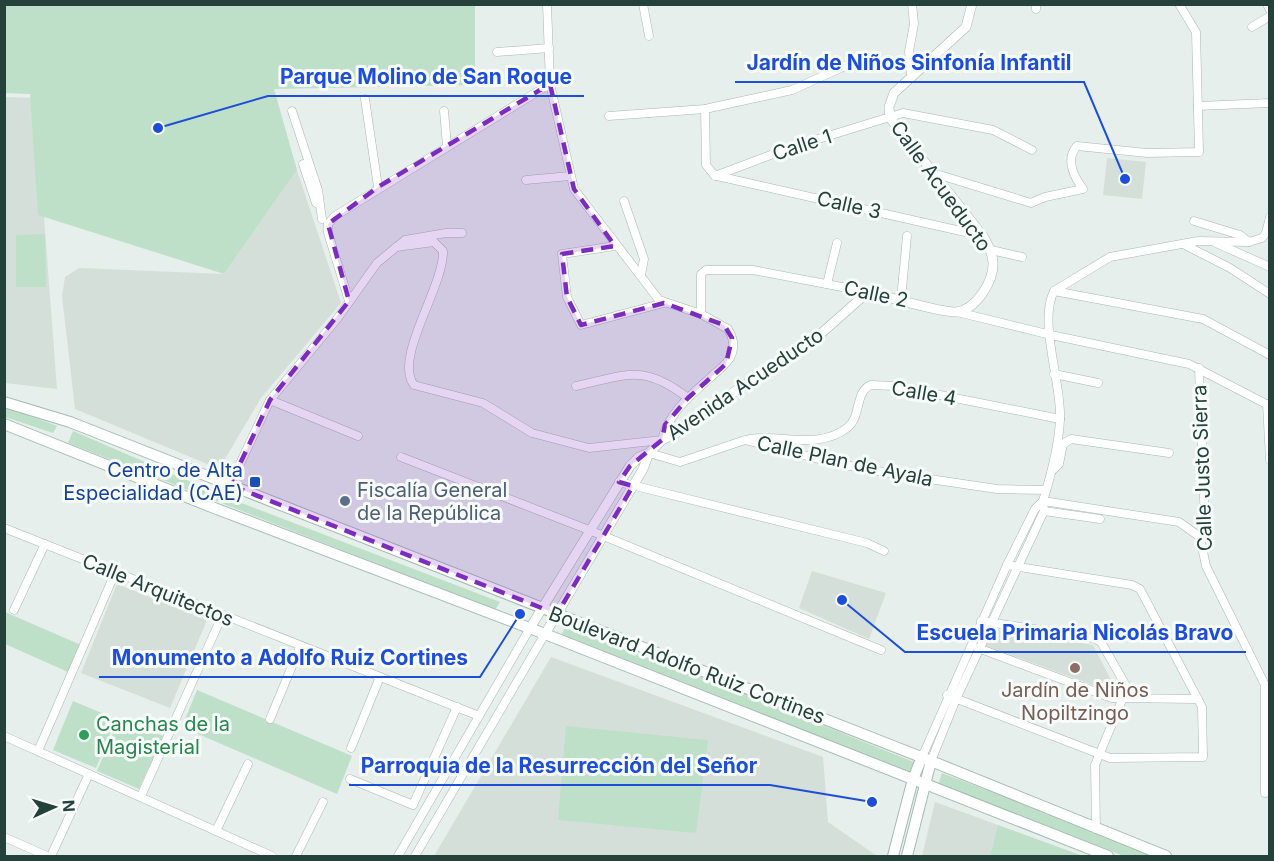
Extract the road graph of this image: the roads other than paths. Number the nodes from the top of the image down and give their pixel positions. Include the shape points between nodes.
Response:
1 (547, 4) edge
2 (643, 4) edge
3 (912, 4) edge
4 (972, 4) edge
5 (1179, 4) edge
6 (1266, 4) edge
7 (1269, 10) edge
8 (1269, 16) edge
9 (1252, 27) dead end
10 (649, 36) dead end
11 (549, 48) junction
12 (497, 52) dead end
13 (854, 62) dead end
14 (911, 75) junction
15 (550, 84) junction
16 (365, 99) dead end
17 (1269, 103) edge
18 (1198, 106) junction
19 (705, 109) junction
20 (292, 111) dead end
21 (444, 111) dead end
22 (609, 116) dead end
23 (890, 118) junction
24 (447, 146) junction
25 (1032, 150) dead end
26 (303, 164) dead end
27 (933, 172) junction
28 (570, 176) junction
29 (716, 176) junction
30 (526, 180) dead end
31 (378, 188) junction
32 (624, 201) dead end
33 (1269, 217) edge
34 (1194, 221) dead end
35 (325, 222) junction
36 (462, 233) dead end
37 (907, 236) dead end
38 (983, 236) junction
39 (1212, 241) junction
40 (1249, 242) junction
41 (837, 243) dead end
42 (1183, 244) junction
43 (615, 246) junction
44 (396, 247) junction
45 (991, 250) junction
46 (1022, 257) dead end
47 (1269, 267) edge
48 (641, 274) junction
49 (826, 284) junction
50 (1054, 291) junction
51 (868, 292) junction
52 (1269, 294) edge
53 (901, 300) junction
54 (349, 301) junction
55 (664, 303) junction
56 (956, 312) junction
57 (701, 314) junction
58 (1051, 335) junction
59 (1269, 355) edge
60 (1199, 368) junction
61 (1054, 374) junction
62 (1098, 383) dead end
63 (576, 386) dead end
64 (688, 398) junction
65 (270, 400) junction
66 (4, 402) edge
67 (1268, 405) edge
68 (1060, 419) junction
69 (4, 424) edge
70 (358, 436) dead end
71 (662, 440) junction
72 (745, 440) junction
73 (649, 453) junction
74 (1169, 453) dead end
75 (401, 457) dead end
76 (1269, 460) edge
77 (1051, 472) junction
78 (620, 482) junction
79 (231, 485) junction
80 (633, 486) junction
81 (1046, 490) junction
82 (1043, 501) junction
83 (1044, 511) junction
84 (1100, 519) dead end
85 (4, 528) edge
86 (589, 530) junction
87 (603, 535) junction
88 (1200, 537) junction
89 (45, 544) junction
90 (884, 551) dead end
91 (1007, 565) junction
92 (1017, 567) junction
93 (115, 573) junction
94 (542, 608) junction
95 (14, 610) dead end
96 (557, 614) junction
97 (222, 616) junction
98 (981, 621) junction
99 (990, 623) junction
100 (530, 628) junction
101 (545, 634) junction
102 (300, 647) junction
103 (978, 648) junction
104 (881, 650) dead end
105 (380, 677) junction
106 (947, 695) junction
107 (1267, 697) edge
108 (956, 699) junction
109 (1198, 699) junction
110 (1122, 700) junction
111 (457, 707) junction
112 (479, 716) junction
113 (270, 719) dead end
114 (4, 736) edge
115 (351, 747) dead end
116 (38, 751) junction
117 (1099, 754) junction
118 (926, 759) junction
119 (248, 764) dead end
120 (89, 774) junction
121 (350, 779) dead end
122 (913, 779) junction
123 (926, 784) junction
124 (1265, 793) dead end
125 (141, 796) junction
126 (323, 802) dead end
127 (1096, 829) junction
128 (216, 831) junction
129 (4, 837) edge
130 (49, 856) edge
131 (272, 856) edge
132 (296, 856) edge
133 (398, 856) edge
134 (415, 856) edge
135 (893, 856) edge
136 (907, 856) edge
137 (1108, 856) edge
138 (1166, 856) edge

1 - 11 street
2 - 10 street
3 - 14 street
4 - 14 street, Calle Acueducto via 966,27
5 - 18 street via 1196,32
6 - 7 street
8 - 9 street
11 - 12 street
11 - 15 street
13 - 19 street via 792,90
14 - 23 street, Calle Acueducto via 894,93
15 - 24 street
15 - 28 street
16 - 31 street
17 - 18 street
18 - 27 street via 1199,152 1147,153 1077,146 1073,150 1072,171 1083,189 1031,203
19 - 22 street
19 - 29 street via 706,165
20 - 35 street
21 - 24 street
23 - 25 street, Calle 1 via 913,113 993,130
23 - 27 street, Calle Acueducto
23 - 29 street, Calle 1 via 789,148
24 - 31 street
26 - 35 street
27 - 38 street, Calle Acueducto
28 - 30 street
28 - 43 street via 574,189
29 - 38 street, Calle 3
31 - 35 street
32 - 48 street via 644,259
33 - 40 street via 1266,233
34 - 40 street via 1240,235
35 - 54 street
36 - 44 street via 405,240
37 - 53 street
38 - 45 street, Calle Acueducto
39 - 40 street
39 - 42 street
39 - 47 street
41 - 49 street
42 - 50 street via 1110,257
42 - 52 street
43 - 48 street
43 - 55 street via 562,254 567,297 581,324
44 - 54 street via 377,263
44 - 71 street via 434,242 443,251 436,288 409,353 410,381 414,386 483,403 532,433 577,447
45 - 46 street
45 - 56 street, Calle Acueducto via 993,263 988,284 970,305
48 - 55 street via 654,296
49 - 51 street, Calle 2
49 - 57 street, Calle 2 via 736,268 706,270 700,274
50 - 58 street via 1050,300
50 - 59 street via 1203,319
51 - 53 street, Calle 2
51 - 71 street, Avenida Acueducto via 808,345
53 - 56 street, Calle 2
54 - 65 street
55 - 57 street
56 - 58 street, Calle 2
57 - 64 street via 728,329 733,349 726,364
58 - 60 street, Calle 2
58 - 61 street
60 - 67 street, Calle 2
60 - 88 street, Calle Justo Sierra via 1204,523
61 - 62 street
61 - 68 street
63 - 64 street via 642,373
64 - 71 street via 665,426
65 - 70 street
65 - 79 street
66 - 79 main road, Boulevard Adolfo Ruiz Cortines via 70,422
67 - 76 street
68 - 72 street, Calle 4 via 871,385 861,393 854,420 836,433 802,441
68 - 77 street
69 - 100 main road, Boulevard Adolfo Ruiz Cortines
71 - 73 street, Avenida Acueducto
72 - 73 street, Calle Plan de Ayala via 680,462
72 - 81 street, Calle Plan de Ayala via 834,463 997,489
73 - 78 street, Avenida Acueducto via 639,457
73 - 80 street, Avenida Acueducto
74 - 77 street via 1071,439 1063,444 1059,464
75 - 86 street
77 - 81 street
78 - 80 street
78 - 86 street, Avenida Acueducto
79 - 94 main road, Boulevard Adolfo Ruiz Cortines
80 - 87 street, Avenida Acueducto
80 - 90 street via 856,540
81 - 82 street
82 - 83 street
82 - 88 street via 1179,522
82 - 91 street via 1035,508
83 - 84 street
83 - 92 street
85 - 89 street, Calle Arquitectos
86 - 87 street
86 - 94 street, Avenida Acueducto
87 - 96 street, Avenida Acueducto
87 - 104 street
88 - 107 street, Calle Justo Sierra via 1206,566 1261,673
89 - 93 street, Calle Arquitectos
89 - 95 street
91 - 92 street
91 - 98 street
92 - 99 street
92 - 109 street via 1140,589
93 - 97 street, Calle Arquitectos
93 - 116 street
94 - 96 main road, Boulevard Adolfo Ruiz Cortines
94 - 100 street, Avenida Acueducto
96 - 101 street, Avenida Acueducto
96 - 118 main road, Boulevard Adolfo Ruiz Cortines
97 - 102 street, Calle Arquitectos
97 - 125 street
98 - 99 street
98 - 106 street
99 - 103 street
99 - 110 street via 1101,642 1125,684
100 - 101 main road, Boulevard Adolfo Ruiz Cortines
100 - 112 street, Avenida Acueducto
101 - 122 main road, Boulevard Adolfo Ruiz Cortines
101 - 134 street, Avenida Acueducto
102 - 105 street, Calle Arquitectos
102 - 113 street
103 - 108 street
103 - 110 street
105 - 111 street, Calle Arquitectos
105 - 115 street
106 - 108 street
106 - 118 street
107 - 124 street, Calle Justo Sierra
108 - 117 street
108 - 118 street
109 - 110 street
109 - 117 street via 1202,707 1203,757 1110,758
110 - 117 street
111 - 112 street, Calle Arquitectos
111 - 121 street via 413,805
112 - 133 street, Avenida Acueducto
114 - 116 street
116 - 120 street
117 - 127 street via 1095,765
118 - 122 main road
118 - 123 main road
118 - 127 main road, Boulevard Adolfo Ruiz Cortines
119 - 128 street
120 - 125 street
120 - 130 street
122 - 123 main road, Boulevard Adolfo Ruiz Cortines
122 - 135 main road
123 - 136 main road
123 - 137 main road, Boulevard Adolfo Ruiz Cortines
125 - 128 street
126 - 132 street
127 - 138 main road, Boulevard Adolfo Ruiz Cortines
128 - 131 street
129 - 130 street

